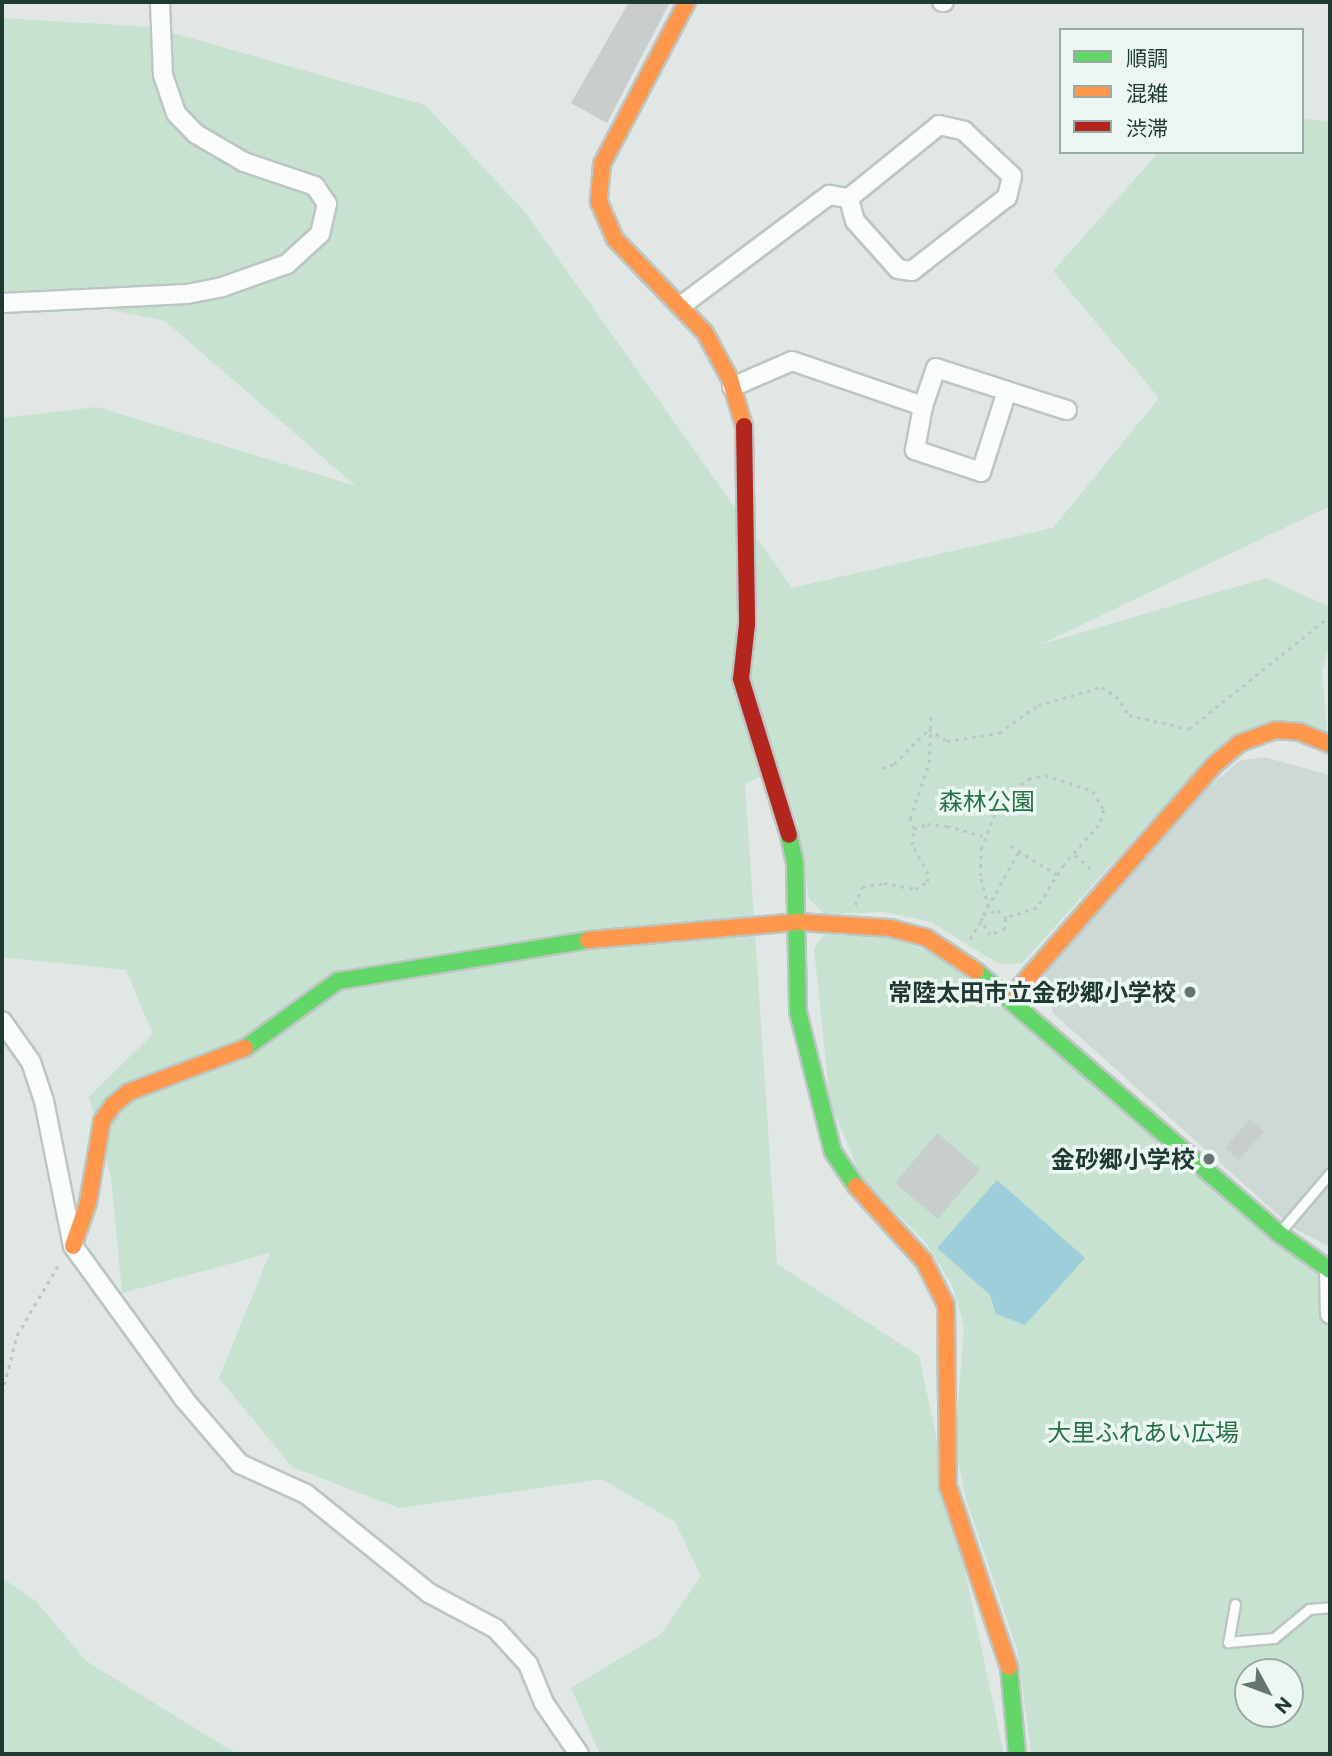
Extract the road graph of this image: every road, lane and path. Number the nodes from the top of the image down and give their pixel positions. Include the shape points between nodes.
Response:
1 (160, 2) edge
2 (687, 2) edge
3 (849, 198) junction
4 (2, 303) edge
5 (682, 305) junction
6 (732, 387) junction
7 (1007, 391) junction
8 (923, 406) junction
9 (1067, 410) dead end
10 (1325, 620) dead end
11 (930, 714) dead end
12 (929, 729) junction
13 (1330, 744) edge
14 (882, 768) dead end
15 (914, 829) junction
16 (985, 836) junction
17 (1011, 846) dead end
18 (1019, 851) junction
19 (1074, 854) junction
20 (1058, 875) junction
21 (1110, 884) junction
22 (988, 907) junction
23 (983, 915) junction
24 (1006, 918) junction
25 (799, 922) junction
26 (855, 925) junction
27 (1011, 997) junction
28 (2, 1021) edge
29 (1330, 1173) edge
30 (1278, 1233) junction
31 (73, 1246) junction
32 (1330, 1269) edge
33 (1330, 1314) edge
34 (2, 1393) edge
35 (1235, 1604) dead end
36 (1330, 1608) edge
37 (579, 1754) edge
38 (1017, 1754) edge

1 - 4 street via 163,75 176,113 196,134 244,162 315,186 327,204 320,234 287,264 222,287 115,299
2 - 5 street via 611,144 598,184 599,202 615,239
3 - 3 street via 939,125 964,131 1012,176 1007,197 912,271 898,269 855,221
3 - 5 street via 829,195
5 - 6 street via 705,333
6 - 8 street via 792,361
6 - 25 street via 744,422 748,460 747,624 741,679 754,733 785,819 795,863
7 - 8 street via 936,368
7 - 8 street via 981,472 915,450
7 - 9 street
10 - 12 path via 1189,729 1129,715 1116,696 1102,687 1038,705 999,733 947,741
11 - 12 path
12 - 14 path via 894,764
12 - 15 path via 929,763 910,819
13 - 21 street via 1300,732 1276,730 1240,743 1214,764
15 - 16 path via 927,824
15 - 26 path via 912,845 928,874 927,882 915,889 884,883 862,887 855,899
16 - 19 path via 1000,800 1020,784 1045,775 1086,787 1102,803 1099,825
16 - 22 path via 980,876
17 - 18 path
18 - 20 path
18 - 22 path
19 - 20 path
19 - 21 path
20 - 24 path via 1037,908
21 - 27 street
22 - 23 path
23 - 24 path via 993,909
23 - 24 path via 982,927 996,935 1005,929
25 - 26 street
25 - 31 street via 589,940 338,981 245,1048 129,1092 113,1105 102,1121 88,1203
25 - 38 street via 798,1012 833,1152 853,1184 924,1261 946,1305 948,1486 1011,1671
26 - 27 street via 927,938
27 - 30 street
28 - 31 street via 31,1062 44,1101
29 - 30 lane
30 - 32 street
31 - 34 path via 46,1279 17,1335
31 - 37 street via 222,1446 240,1464 330,1510 429,1592 496,1629 528,1664 544,1703
32 - 33 street
35 - 36 lane via 1228,1642 1274,1638 1309,1609

